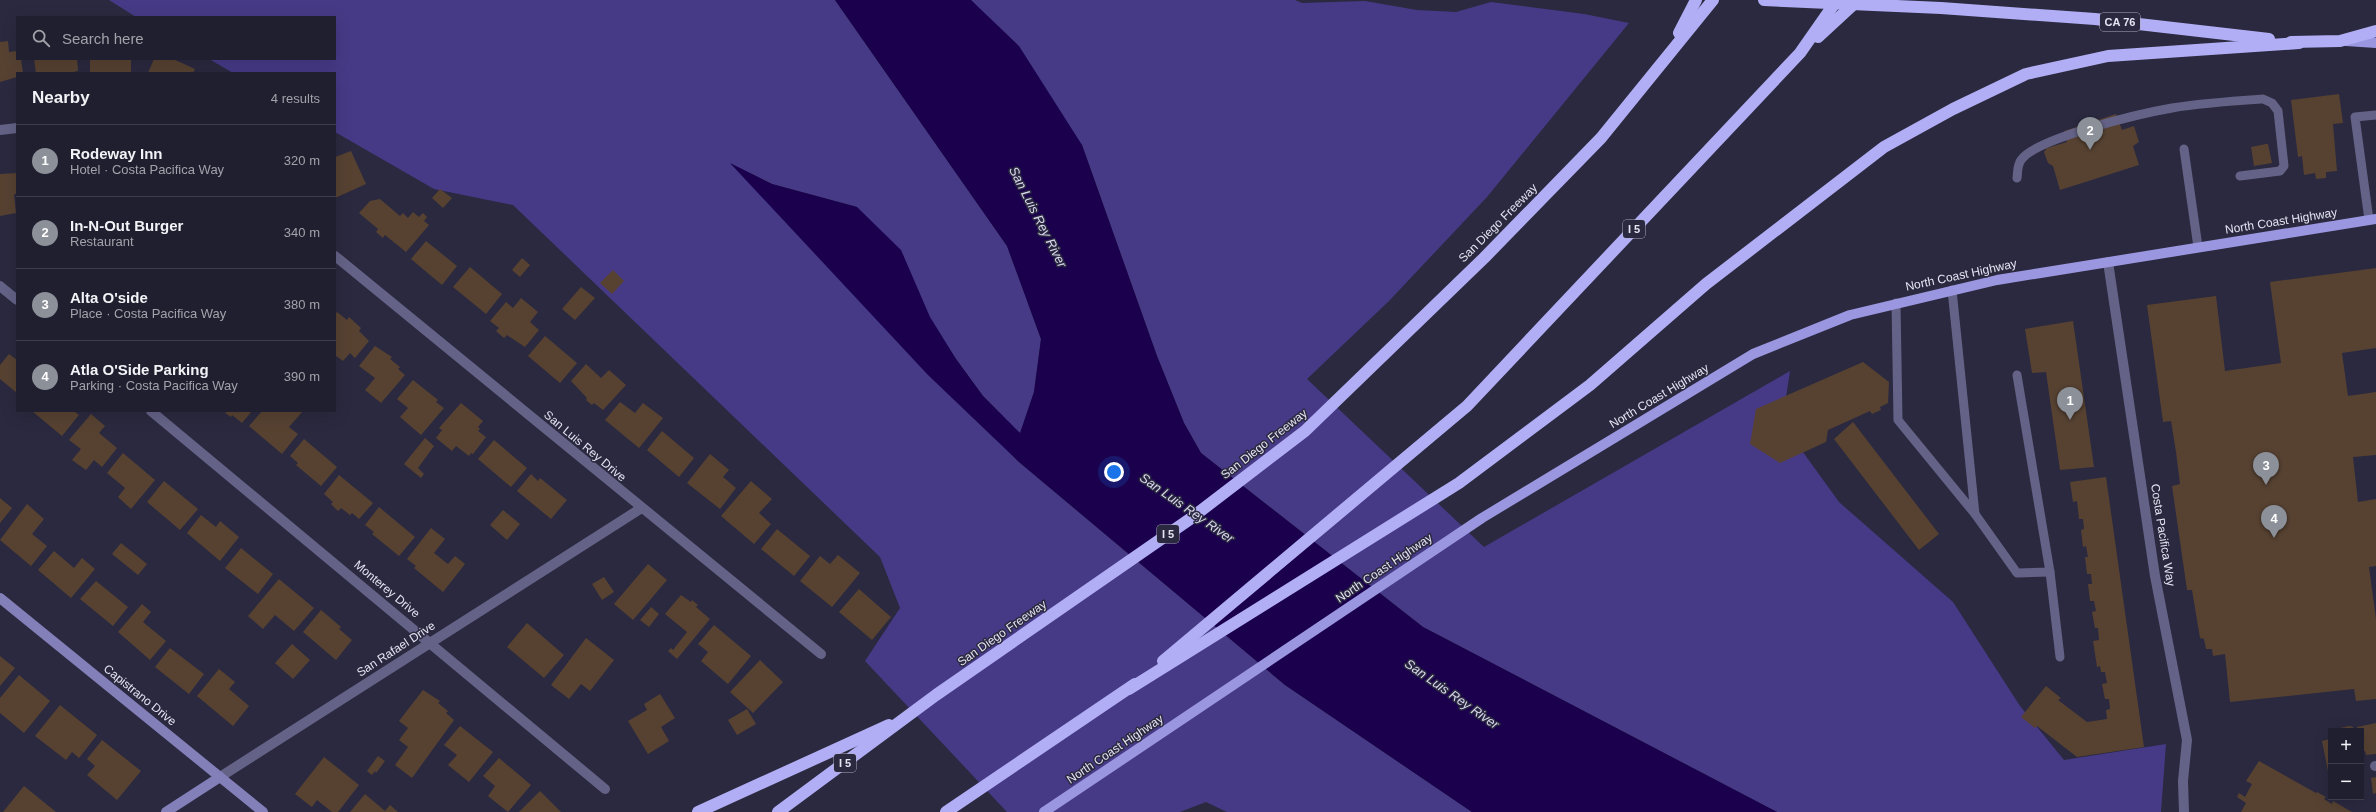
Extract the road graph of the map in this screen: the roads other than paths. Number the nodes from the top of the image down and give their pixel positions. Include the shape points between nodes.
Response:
1 (1696, 0) edge
2 (1712, 0) edge
3 (1764, 0) edge
4 (1837, 0) edge
5 (1858, 0) edge
6 (2376, 31) edge
7 (2340, 41) junction
8 (2299, 43) junction
9 (2376, 43) edge
10 (1800, 53) junction
11 (1666, 57) junction
12 (2376, 115) edge
13 (16, 128) edge
14 (0, 130) edge
15 (2184, 149) dead end
16 (2240, 176) dead end
17 (2018, 178) dead end
18 (2372, 220) edge
19 (2198, 247) junction
20 (336, 257) edge
21 (2108, 262) junction
22 (0, 286) edge
23 (1952, 290) junction
24 (16, 299) edge
25 (1896, 303) junction
26 (2017, 376) dead end
27 (152, 412) edge
28 (640, 509) junction
29 (1975, 514) junction
30 (2050, 572) junction
31 (0, 598) edge
32 (430, 642) junction
33 (820, 654) dead end
34 (2060, 657) dead end
35 (1129, 689) junction
36 (912, 714) junction
37 (220, 777) junction
38 (605, 789) dead end
39 (166, 812) edge
40 (263, 812) edge
41 (698, 812) edge
42 (778, 812) edge
43 (946, 812) edge
44 (1044, 812) edge
45 (2184, 812) edge

1 - 11 highway
2 - 11 highway, San Diego Freeway / I 5
3 - 8 highway, CA 76 via 1941,8 2095,19
4 - 10 highway, I 5
5 - 10 highway
6 - 7 highway
7 - 8 highway, CA 76
7 - 9 main road, CA 76
8 - 35 highway via 2108,56 2026,74 1953,109 1884,147 1706,284 1590,385 1459,483
10 - 35 highway, I 5 via 1467,406
11 - 36 highway, San Diego Freeway / I 5 via 1601,138 1305,431 1190,519
12 - 18 lane via 2355,118
13 - 14 street
15 - 19 lane
16 - 17 lane via 2280,171 2284,166 2278,111 2272,102 2263,99 2172,108 2066,136 2034,148 2022,159 2018,167
18 - 19 main road, North Coast Highway
19 - 21 main road, North Coast Highway
20 - 28 street, San Luis Rey Drive
21 - 23 main road, North Coast Highway
21 - 45 street, Costa Pacifica Way via 2155,576 2187,740 2183,781
22 - 24 street
23 - 25 main road, North Coast Highway
23 - 29 lane
25 - 29 lane via 1898,420
25 - 44 main road, North Coast Highway via 1850,315 1753,354 1482,518
26 - 30 lane
27 - 32 street, Monterey Drive
28 - 32 street, San Rafael Drive
28 - 33 street, San Luis Rey Drive
29 - 30 lane via 2017,573
30 - 34 lane
31 - 37 street, Capistrano Drive
32 - 37 street, San Rafael Drive
32 - 38 street, Monterey Drive
35 - 43 highway, I 5
36 - 41 highway
36 - 42 highway, San Diego Freeway / I 5
37 - 39 street, San Rafael Drive
37 - 40 street, Capistrano Drive

